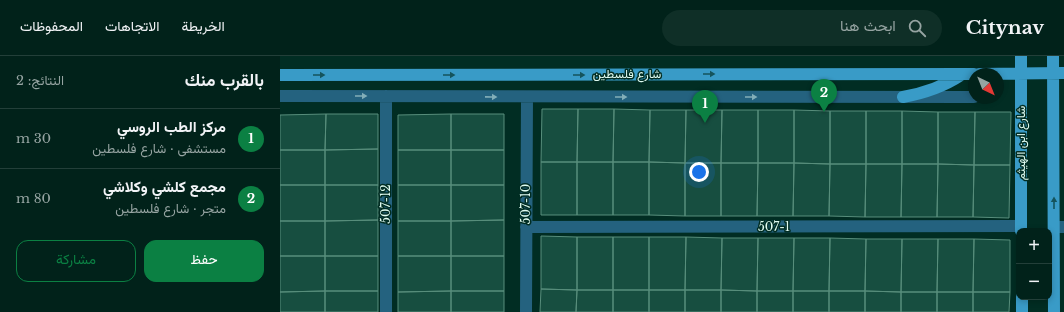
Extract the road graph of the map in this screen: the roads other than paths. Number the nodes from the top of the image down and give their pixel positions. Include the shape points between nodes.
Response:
1 (1020, 56) edge
2 (1053, 56) edge
3 (1004, 73) edge
4 (1021, 73) junction
5 (1059, 73) edge
6 (961, 74) junction
7 (968, 74) edge
8 (280, 75) edge
9 (280, 96) edge
10 (386, 96) junction
11 (527, 97) junction
12 (903, 97) junction
13 (968, 98) edge
14 (526, 227) junction
15 (1059, 227) edge
16 (1021, 228) edge
17 (1016, 229) edge
18 (1022, 300) edge
19 (386, 312) edge
20 (526, 312) edge
21 (1022, 312) edge
22 (1054, 312) edge

1 - 4 main road, شارع ابن الهيثم
2 - 5 main road
3 - 4 main road
4 - 5 main road
4 - 16 main road, شارع ابن الهيثم
15 -> 5 main road
6 - 7 main road, شارع فلسطين
8 -> 6 main road, شارع فلسطين
6 - 12 main road via 930,91
9 -> 10 street
10 -> 11 street
10 - 19 street, 507-12
11 -> 12 street
11 - 14 street, 507-10
12 - 13 street
14 - 17 street, 507-1
14 - 20 street, 507-10
15 - 22 main road
18 - 21 main road

